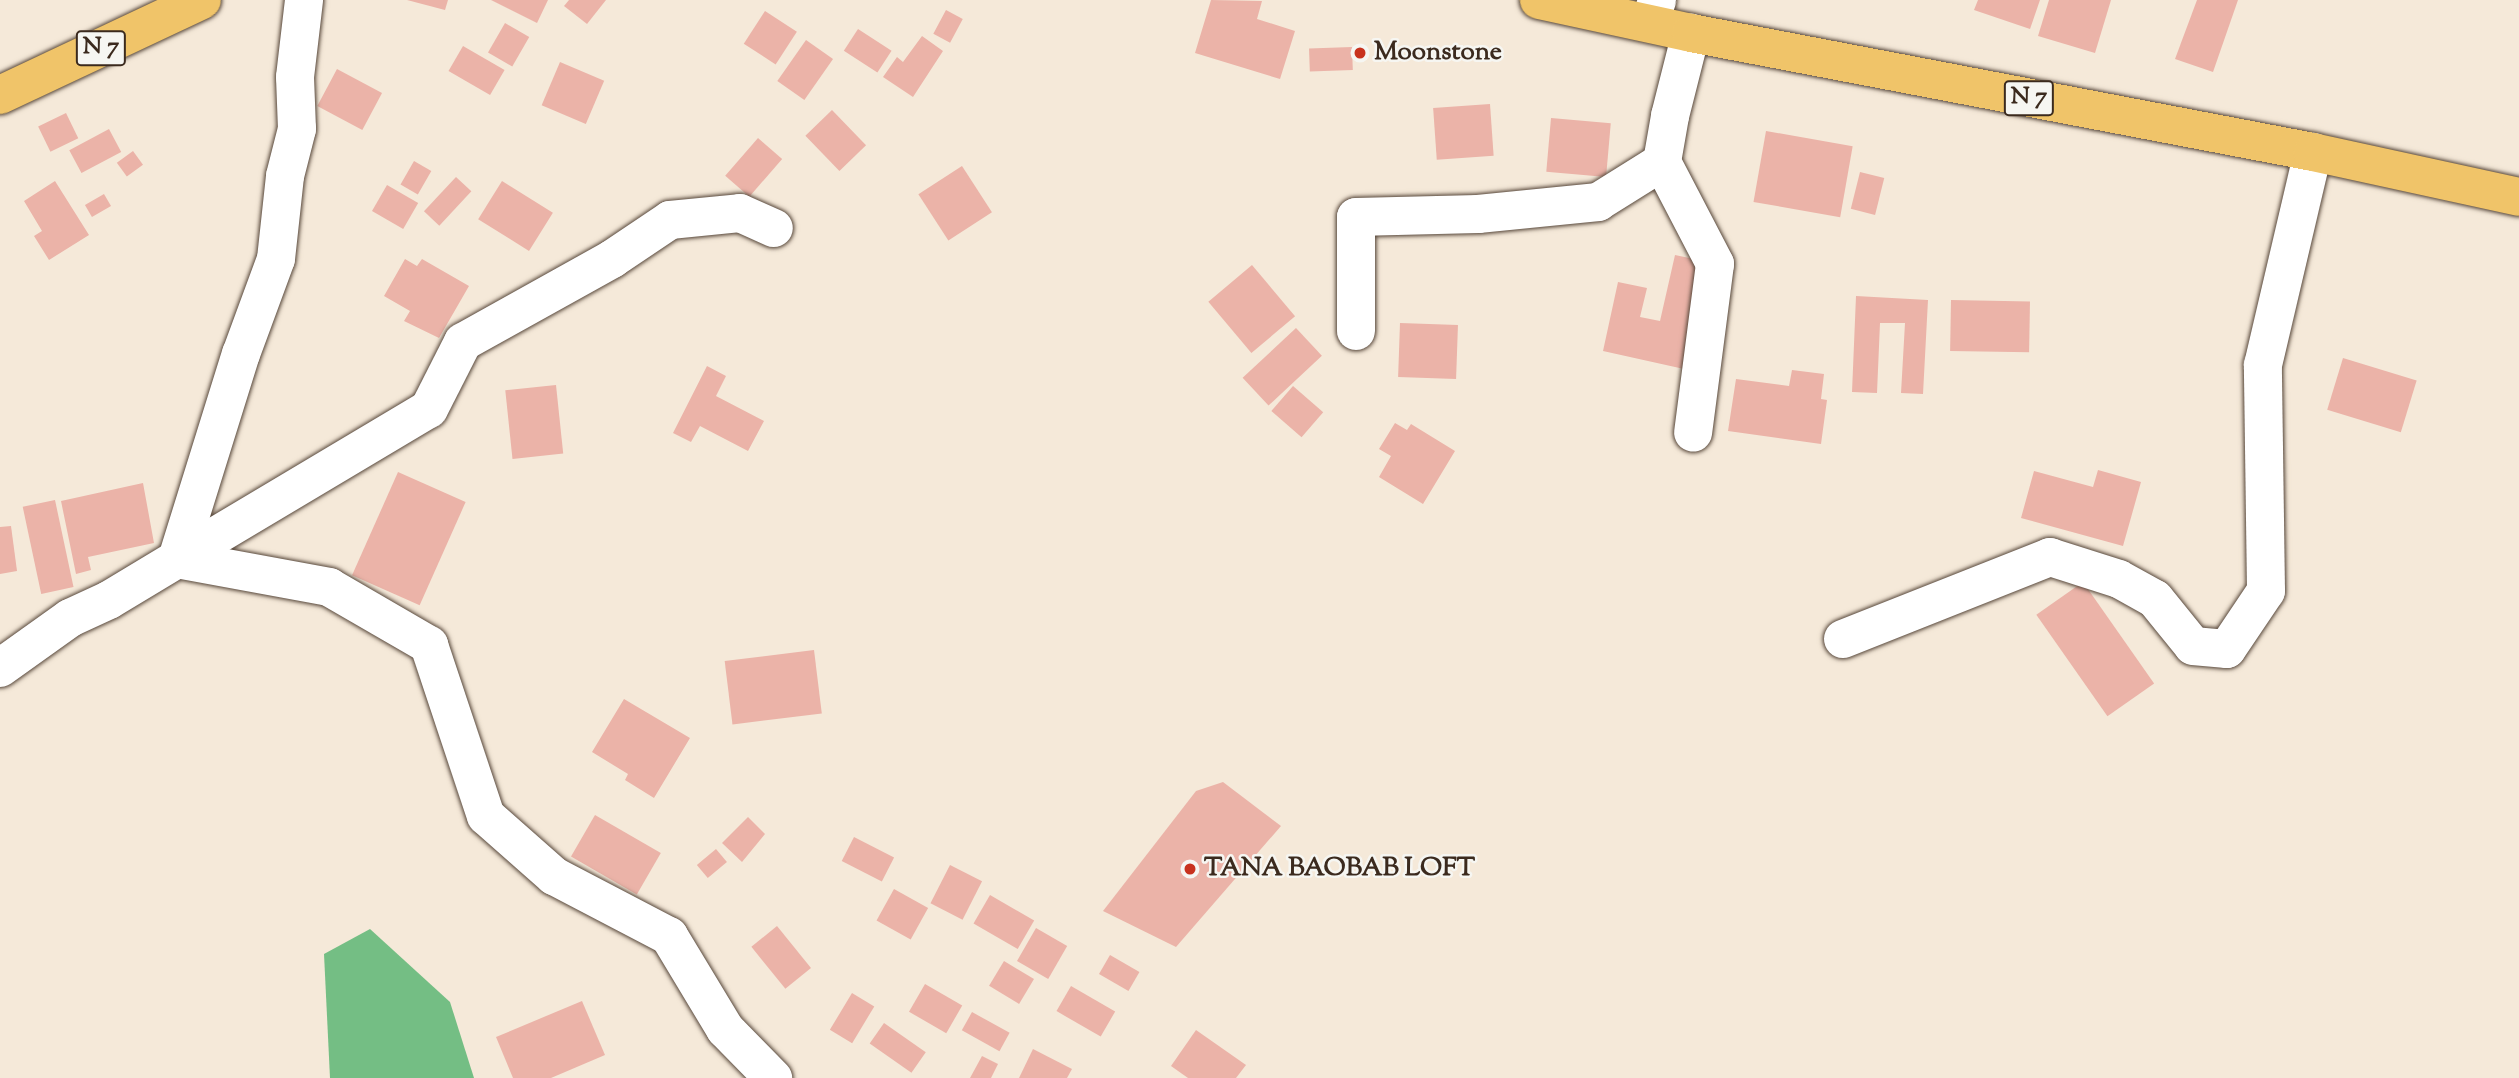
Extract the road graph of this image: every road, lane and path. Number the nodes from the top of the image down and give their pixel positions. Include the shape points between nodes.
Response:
1 (202, 0) edge
2 (304, 0) edge
3 (1539, 0) edge
4 (1653, 11) edge
5 (1691, 33) junction
6 (0, 95) edge
7 (2312, 152) junction
8 (1662, 162) junction
9 (2519, 197) edge
10 (774, 228) dead end
11 (1356, 331) dead end
12 (1693, 433) dead end
13 (177, 559) junction
14 (1843, 639) dead end
15 (0, 668) edge
16 (773, 1078) edge

1 - 6 main road, N 7
2 - 13 street via 295,77 297,129 285,176 276,259
3 - 4 main road, N 7
4 - 5 main road, N 7
5 - 7 main road, N 7
5 - 8 street
7 - 9 main road, N 7
7 - 14 street via 2263,365 2266,592 2227,649 2193,646 2155,599 2119,579 2050,557
8 - 11 street via 1598,202 1478,214 1356,217
8 - 12 street via 1715,264
10 - 13 street via 740,213 670,220 612,259 463,342 429,409
13 - 15 street via 70,618
13 - 16 street via 329,587 429,645 486,816 554,876 669,936 725,1029

